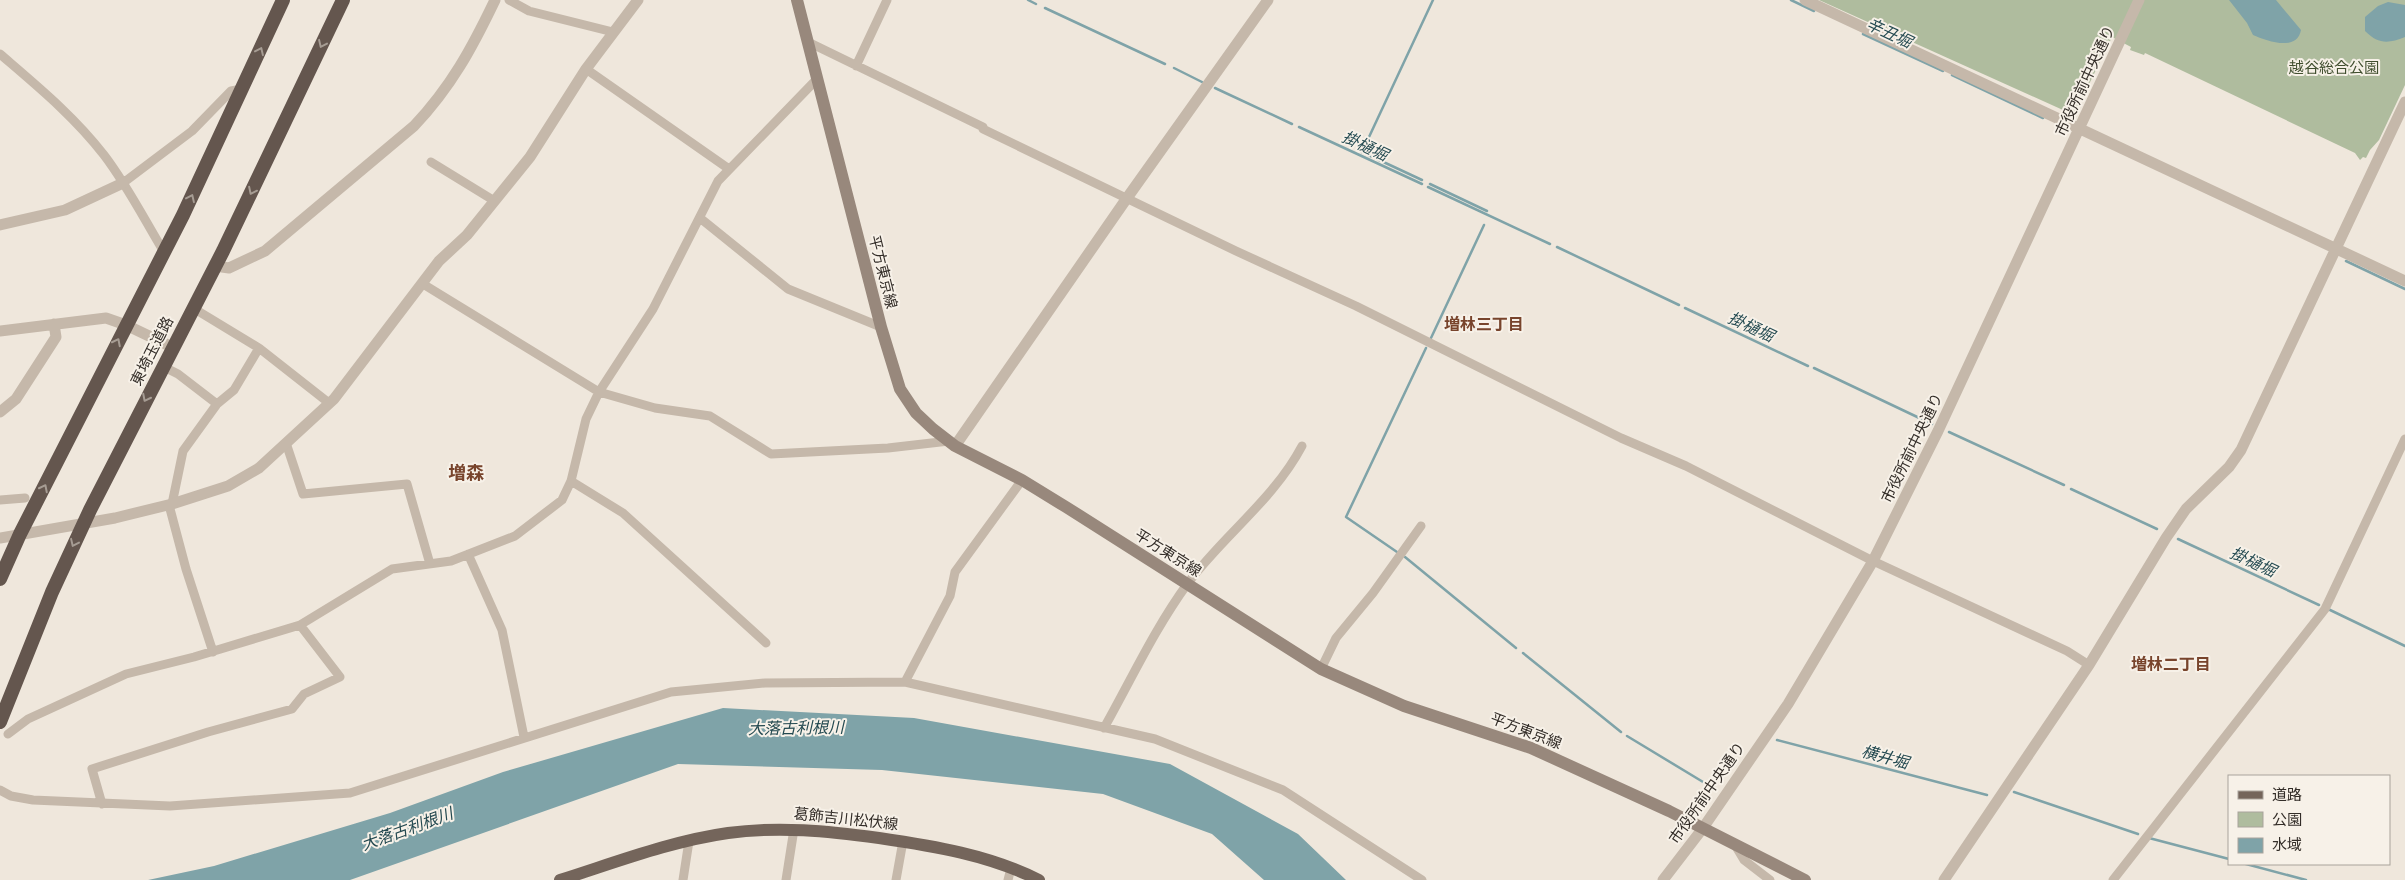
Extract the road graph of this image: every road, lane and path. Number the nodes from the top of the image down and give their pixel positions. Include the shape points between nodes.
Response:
1 (283, 0) edge
2 (343, 0) edge
3 (495, 0) edge
4 (508, 0) edge
5 (638, 0) edge
6 (797, 0) edge
7 (887, 0) edge
8 (1268, 0) edge
9 (1805, 0) edge
10 (2139, 0) edge
11 (613, 32) junction
12 (808, 42) junction
13 (0, 54) edge
14 (856, 66) junction
15 (586, 69) junction
16 (817, 79) junction
17 (242, 89) junction
18 (2405, 102) edge
19 (2079, 129) junction
20 (431, 162) dead end
21 (729, 169) junction
22 (123, 183) junction
23 (1127, 198) junction
24 (493, 200) junction
25 (700, 218) junction
26 (0, 225) edge
27 (2337, 248) junction
28 (164, 252) junction
29 (215, 266) junction
30 (2405, 281) edge
31 (423, 284) junction
32 (193, 308) junction
33 (54, 324) junction
34 (126, 325) junction
35 (881, 326) junction
36 (0, 331) edge
37 (172, 347) junction
38 (258, 348) junction
39 (162, 366) junction
40 (599, 392) junction
41 (329, 403) junction
42 (217, 404) junction
43 (0, 412) edge
44 (2405, 439) edge
45 (286, 443) junction
46 (952, 443) junction
47 (1302, 446) dead end
48 (1022, 480) junction
49 (571, 481) junction
50 (25, 498) dead end
51 (0, 500) edge
52 (171, 505) junction
53 (84, 523) junction
54 (1421, 526) dead end
55 (20, 534) junction
56 (0, 538) edge
57 (468, 554) junction
58 (1873, 561) junction
59 (430, 564) junction
60 (0, 579) edge
61 (1188, 584) junction
62 (300, 625) junction
63 (766, 643) dead end
64 (213, 652) junction
65 (2089, 665) junction
66 (1321, 669) junction
67 (905, 682) junction
68 (0, 722) edge
69 (1104, 728) junction
70 (8, 734) dead end
71 (524, 737) junction
72 (0, 790) edge
73 (102, 804) junction
74 (1702, 828) junction
75 (794, 829) junction
76 (689, 841) junction
77 (903, 841) junction
78 (1735, 846) junction
79 (1010, 874) edge
80 (588, 876) edge
81 (560, 880) edge
82 (683, 880) edge
83 (786, 880) edge
84 (896, 880) edge
85 (1039, 880) edge
86 (1422, 880) edge
87 (1663, 880) edge
88 (1770, 880) edge
89 (1805, 880) edge
90 (1944, 880) edge
91 (2113, 880) edge

17 -> 1 highway
2 -> 29 highway, 東埼玉道路
3 - 29 street via 448,88 414,126 265,251 229,268
4 - 11 street via 530,11
5 - 11 street
6 - 12 main road, 平方東京線
7 - 14 street
8 - 23 street
9 - 19 street
10 - 19 street, 市役所前中央通り
11 - 15 street
12 - 14 street
12 - 16 main road, 平方東京線
13 - 22 street via 88,135
14 - 23 street
15 - 21 street
15 - 24 street via 530,157
16 - 21 street
16 - 35 main road, 平方東京線
17 - 22 street via 231,91 192,131
28 -> 17 highway
18 - 27 street
19 - 27 street
19 - 58 street, 市役所前中央通り via 1938,431
20 - 24 street
21 - 25 street via 718,181
22 - 26 street via 65,210
22 - 28 street
23 - 46 street
23 - 58 street via 1356,306 1621,438 1686,466
24 - 31 street
25 - 35 street via 788,289
25 - 40 street via 653,309
27 - 30 street
27 - 65 street via 2241,450 2229,467 2186,509
28 - 34 highway
29 - 32 highway, 東埼玉道路
31 - 40 street
31 - 41 street
32 - 37 highway, 東埼玉道路
32 - 38 street
33 - 34 street via 106,318
33 - 36 street
33 - 43 street via 56,337 16,399
34 - 37 street
55 -> 34 highway
35 - 46 main road, 平方東京線 via 900,389 916,413
37 - 39 highway, 東埼玉道路
38 - 41 street
38 - 42 street via 234,390
39 - 42 street via 178,374
39 -> 53 highway, 東埼玉道路
40 - 46 street via 655,408 710,416 771,454
40 - 49 street via 586,418
41 - 45 street
42 - 52 street via 183,451
44 - 91 street via 2326,608
45 - 52 street via 259,468 228,486
45 - 59 street via 303,494 407,484
46 - 48 main road, 平方東京線
47 - 61 street via 1290,468
48 - 61 main road, 平方東京線
48 - 67 street via 955,572 950,596
49 - 57 street via 562,500 515,536
49 - 63 street via 623,513
50 - 51 street
52 - 53 street
52 - 64 street via 186,569
53 - 55 street
53 -> 68 highway, 東埼玉道路 via 52,592
54 - 66 street via 1336,638
55 - 56 street
55 - 60 highway
57 - 59 street
57 - 71 street via 502,630
58 - 65 street via 2067,651
58 - 74 street, 市役所前中央通り via 1788,704
59 - 62 street via 392,569
61 - 66 main road, 平方東京線
61 - 69 street
62 - 64 street
62 - 73 street via 340,678 304,694 292,709 92,769
64 - 70 street via 126,674 28,719
65 - 90 street
66 - 74 main road, 平方東京線 via 1404,706 1531,748
67 - 69 street
67 - 71 street via 764,683 671,692
69 - 86 street via 1155,739 1283,790
71 - 73 street via 350,793 170,806
72 - 73 street via 11,796 33,800
74 - 78 main road, 平方東京線
74 - 87 street, 市役所前中央通り
75 - 76 main road, 葛飾吉川松伏線 via 727,833
75 - 77 main road, 葛飾吉川松伏線
75 - 83 street
76 - 80 main road, 葛飾吉川松伏線
76 - 82 street
77 - 79 main road, 葛飾吉川松伏線 via 968,854
77 - 84 street
78 - 88 street via 1744,860
78 - 89 main road, 平方東京線
79 - 85 main road, 葛飾吉川松伏線
80 - 81 main road, 葛飾吉川松伏線

